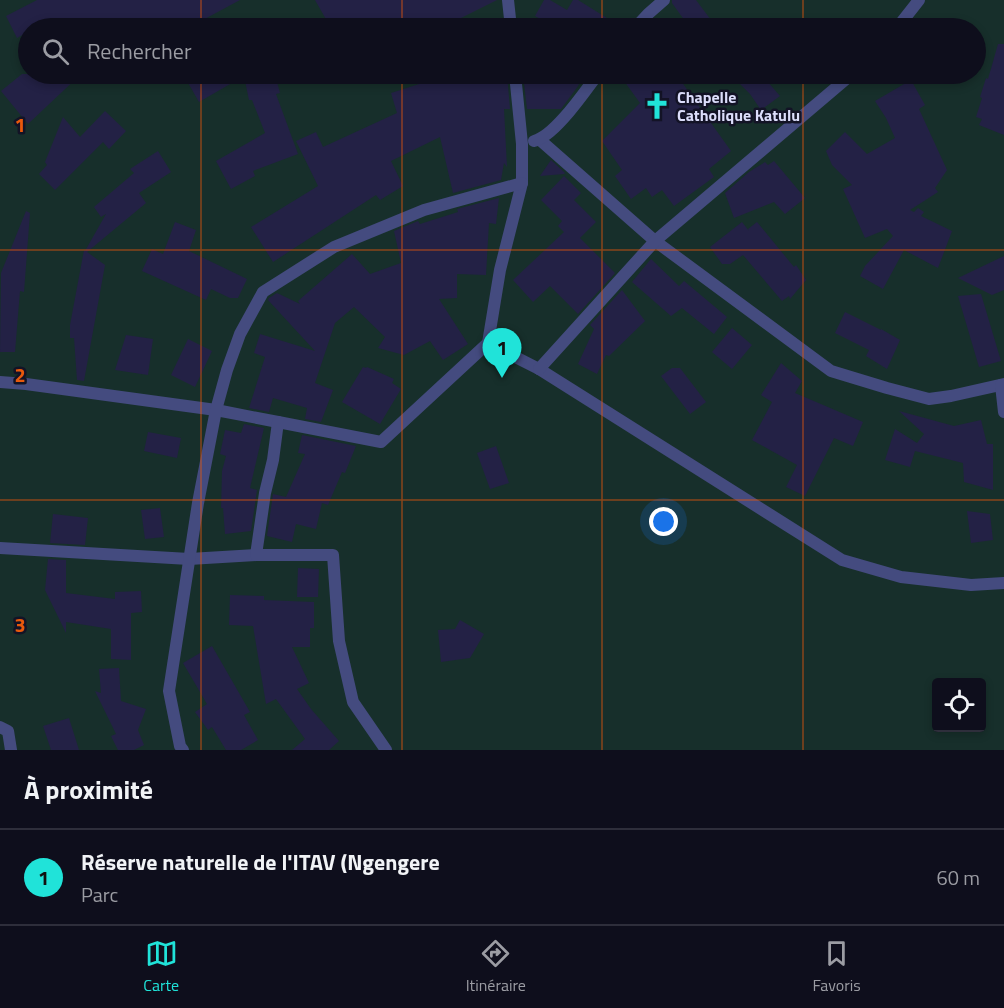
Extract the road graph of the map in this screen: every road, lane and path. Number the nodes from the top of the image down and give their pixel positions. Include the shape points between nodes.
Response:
1 (508, 0) edge
2 (664, 0) edge
3 (919, 0) edge
4 (510, 18) edge
5 (644, 18) edge
6 (905, 18) edge
7 (516, 84) edge
8 (591, 84) edge
9 (840, 84) edge
10 (540, 140) junction
11 (522, 144) junction
12 (522, 183) junction
13 (655, 241) junction
14 (488, 343) junction
15 (539, 369) junction
16 (0, 382) edge
17 (1002, 385) edge
18 (216, 410) junction
19 (1004, 412) edge
20 (278, 422) junction
21 (0, 548) edge
22 (256, 555) junction
23 (189, 559) junction
24 (1004, 583) edge
25 (0, 727) edge
26 (11, 750) edge
27 (183, 750) edge
28 (386, 750) edge

1 - 4 street
2 - 5 street
3 - 6 street
7 - 11 street
8 - 10 street
9 - 13 street
10 - 11 street
10 - 13 street
11 - 12 street
12 - 14 street via 500,270
12 - 18 street via 424,210 334,247 263,292 240,334
13 - 15 street
13 - 17 street via 831,371 929,399
14 - 15 street
14 - 20 street via 381,442
15 - 24 street via 842,560 902,577 971,585
16 - 18 street
17 - 19 street
18 - 20 street
18 - 23 street
20 - 22 street
21 - 23 street
22 - 23 street
22 - 28 street via 333,555 339,641 353,702
23 - 27 street via 169,691
25 - 26 street via 8,731

